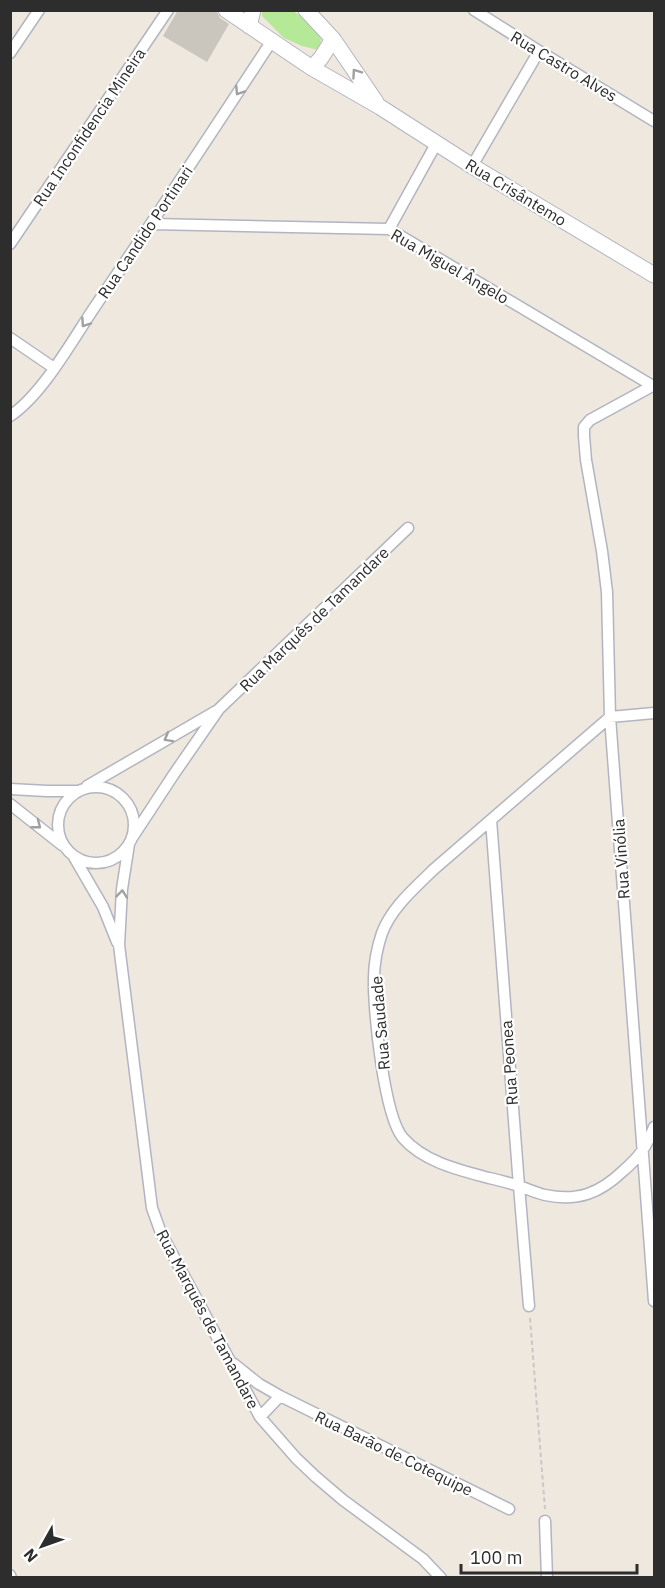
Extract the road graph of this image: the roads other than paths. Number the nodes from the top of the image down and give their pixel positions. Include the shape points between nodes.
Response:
1 (39, 10) edge
2 (168, 10) edge
3 (226, 10) edge
4 (253, 10) edge
5 (306, 10) edge
6 (321, 10) edge
7 (474, 10) edge
8 (249, 26) junction
9 (333, 39) junction
10 (272, 42) junction
11 (539, 51) junction
12 (10, 53) edge
13 (312, 68) junction
14 (380, 107) junction
15 (654, 121) edge
16 (436, 144) junction
17 (472, 166) junction
18 (152, 224) junction
19 (389, 229) junction
20 (10, 244) edge
21 (654, 275) edge
22 (10, 338) edge
23 (54, 368) junction
24 (654, 386) edge
25 (10, 416) edge
26 (408, 528) dead end
27 (219, 709) junction
28 (654, 713) edge
29 (610, 717) junction
30 (10, 789) edge
31 (80, 790) junction
32 (10, 804) edge
33 (491, 820) junction
34 (131, 841) junction
35 (64, 846) junction
36 (74, 856) junction
37 (118, 945) junction
38 (654, 1126) edge
39 (643, 1150) junction
40 (519, 1186) junction
41 (654, 1300) edge
42 (529, 1306) road end
43 (229, 1360) junction
44 (280, 1396) junction
45 (260, 1417) junction
46 (509, 1509) dead end
47 (545, 1521) road end
48 (441, 1578) edge
49 (547, 1578) edge

1 - 12 street
2 - 20 street, Rua Inconfidencia Mineira
3 - 8 main road, Rua Crisântemo
4 - 8 main road
5 - 9 main road
6 - 9 main road
7 - 11 street, Rua Castro Alves
8 - 10 main road, Rua Crisântemo
9 - 13 main road
14 -> 9 main road, Rua Crisântemo
10 - 13 main road, Rua Crisântemo
10 -> 18 street, Rua Candido Portinari
11 - 15 street, Rua Castro Alves
11 - 17 street
13 - 14 main road, Rua Crisântemo
14 - 16 main road, Rua Crisântemo
16 - 17 main road, Rua Crisântemo
16 - 19 street
17 - 21 main road, Rua Crisântemo
18 - 19 street, Rua Miguel Ângelo
18 -> 23 street, Rua Candido Portinari
19 - 24 street, Rua Miguel Ângelo
22 - 23 street
23 - 25 street, Rua Candido Portinari via 34,395
24 - 29 street, Rua Vinólia via 590,420 584,427 607,592
26 - 27 street, Rua Marquês de Tamandare
27 -> 31 street, Rua Marquês de Tamandare
27 - 34 street, Rua Marquês de Tamandare
28 - 29 street
29 - 33 street, Rua Saudade
29 - 39 street, Rua Vinólia
30 - 31 street
31 - 34 street via 107,789 127,803 134,826
31 - 35 street via 64,803 58,820
32 -> 35 street
33 - 40 street, Rua Peonea
33 - 40 street, Rua Saudade via 433,870 389,919 377,951 374,1001 393,1120 403,1138 437,1161
34 - 36 street via 114,859 104,862 83,861
37 -> 34 street, Rua Marquês de Tamandare
35 - 36 street
36 - 37 street, Rua Marquês de Tamandare via 103,907
37 - 43 street, Rua Marquês de Tamandare via 152,1208 171,1253
38 - 39 street, Rua Saudade
39 - 40 street, Rua Saudade via 608,1184 584,1196 545,1195
39 - 41 street, Rua Vinólia
40 - 42 street, Rua Peonea
43 - 44 street, Rua Barão de Cotequipe
43 - 45 street, Rua Marquês de Tamandare
44 - 45 street
44 - 46 street, Rua Barão de Cotequipe
45 - 48 street, Rua Marquês de Tamandare via 316,1477 423,1559
47 - 49 street

